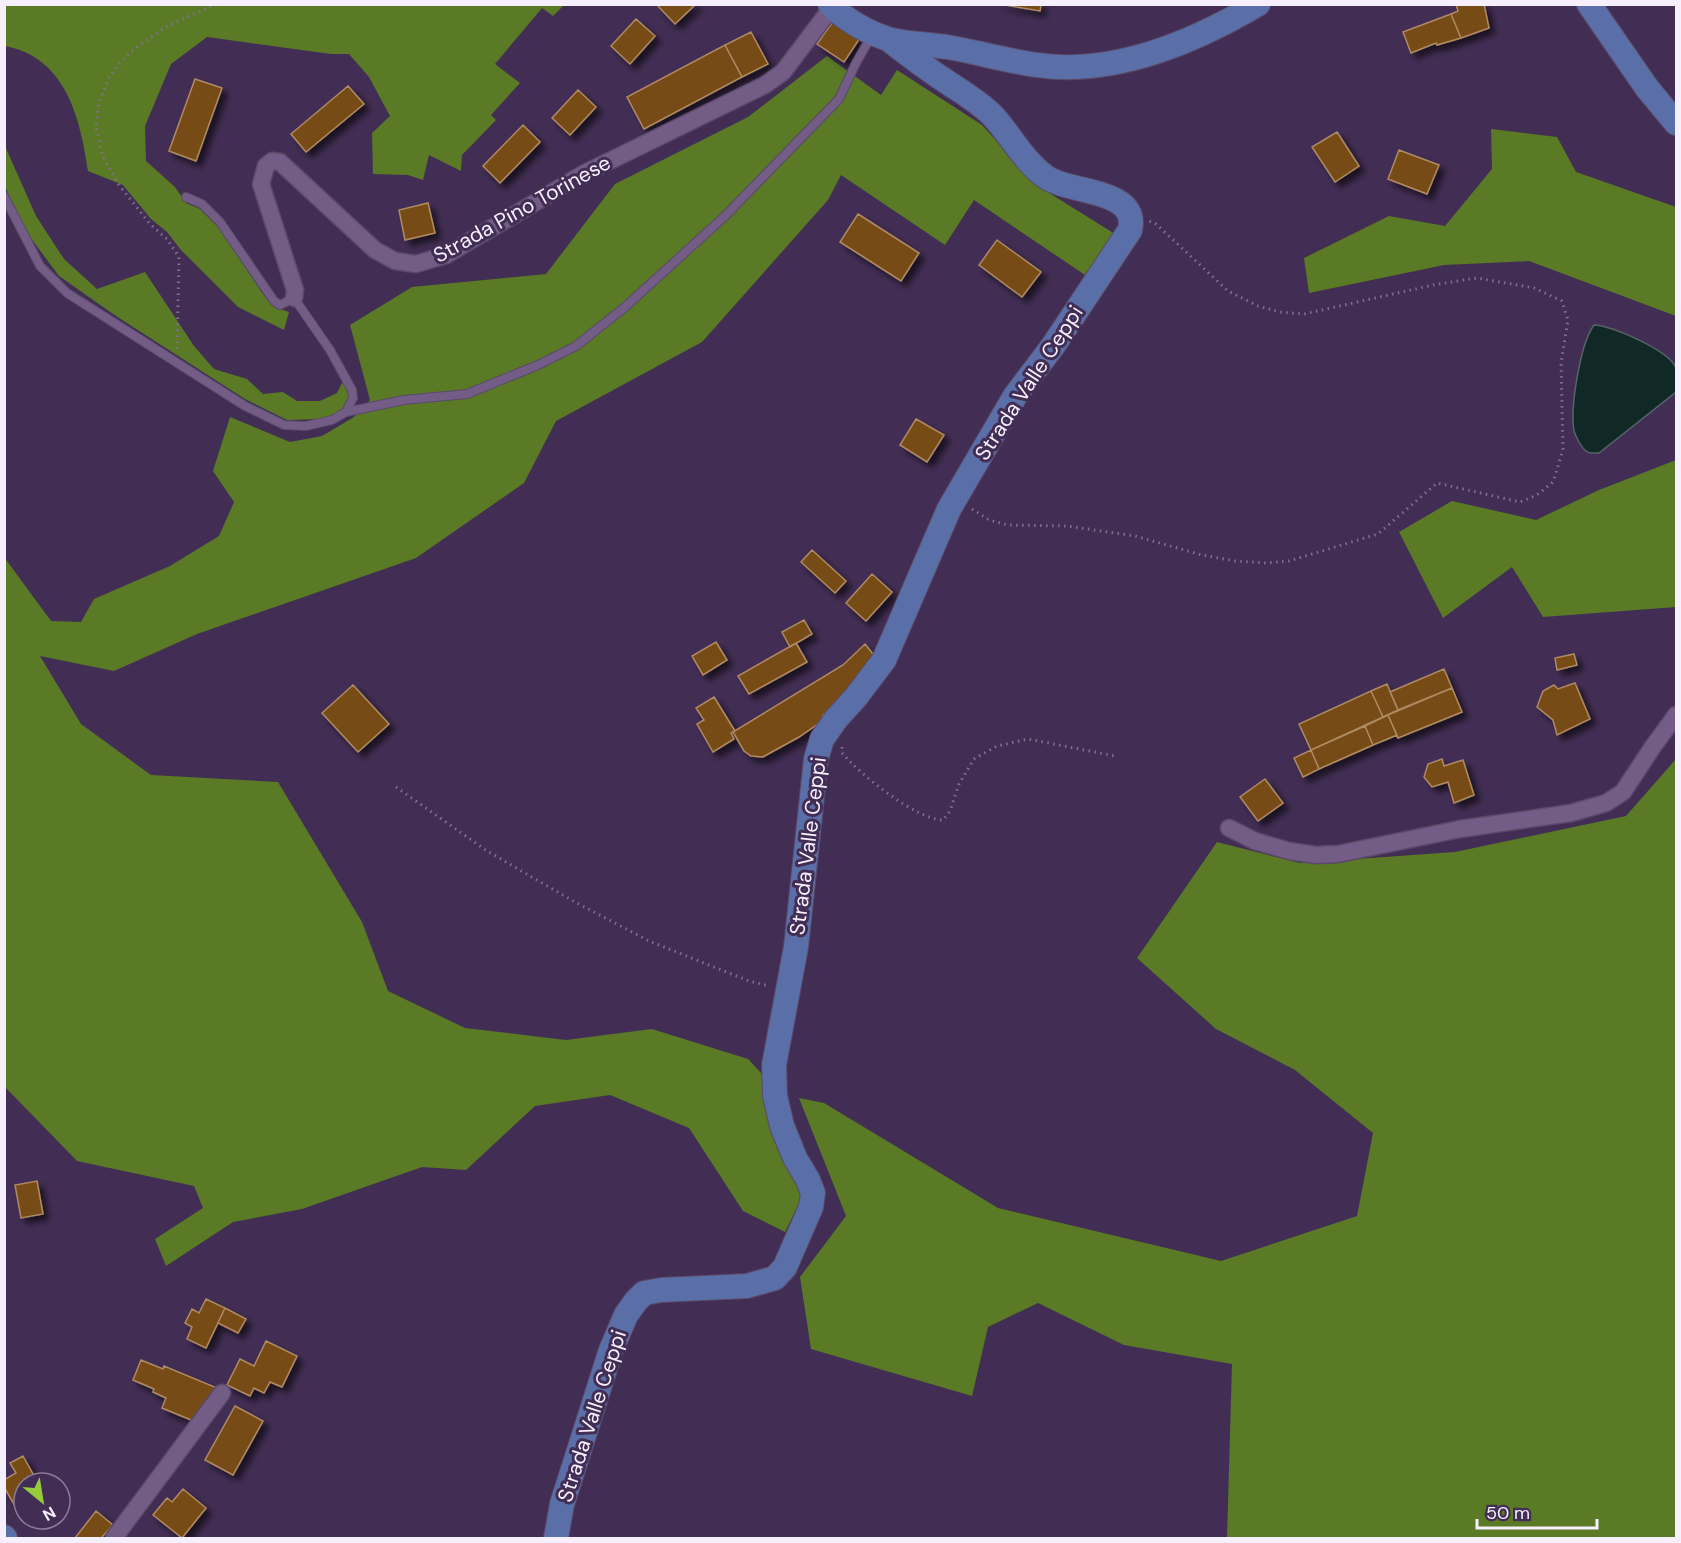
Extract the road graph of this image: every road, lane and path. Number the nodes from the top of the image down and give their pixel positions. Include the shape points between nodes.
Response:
1 (215, 4) edge
2 (1258, 4) edge
3 (1589, 4) edge
4 (831, 6) edge
5 (881, 36) junction
6 (1677, 123) edge
7 (4, 196) edge
8 (186, 197) dead end
9 (1129, 213) junction
10 (294, 298) junction
11 (177, 363) junction
12 (346, 412) junction
13 (956, 497) junction
14 (1677, 715) edge
15 (842, 744) dead end
16 (1115, 756) dead end
17 (396, 787) dead end
18 (1229, 828) dead end
19 (788, 991) junction
20 (222, 1393) dead end
21 (114, 1539) edge
22 (556, 1539) edge

1 - 11 path via 166,27 130,52 110,75 99,102 96,127 103,157 119,185 179,257
2 - 5 street, Strada Pino Torinese via 1171,46 1124,60 1076,67 1038,65
3 - 6 street via 1647,88
4 - 5 street, Strada Pino Torinese
4 - 10 street, Strada Pino Torinese via 783,72 765,85 585,173 446,255 416,264 395,261 375,250 280,162 272,161 266,166 261,184 295,290
5 - 9 street via 975,101 1048,179 1118,200
5 - 12 lane via 856,63 839,99 724,216 625,307 576,346 467,394 404,400
7 - 11 lane via 40,266 67,293
8 - 10 lane via 202,204 220,222 274,301 280,305
9 - 13 street, Strada Valle Ceppi via 1132,222 1126,238 1015,396
9 - 13 path via 1156,224 1228,291 1280,312 1304,314 1477,278 1534,288 1562,301 1568,320 1561,363 1563,450 1553,482 1538,495 1520,502 1437,483 1378,534 1289,561 1266,563 1202,555 1134,536 1067,526 998,523
10 - 12 lane via 352,390 353,398
11 - 12 lane via 245,406 284,425 306,426
13 - 19 street, Strada Valle Ceppi via 884,660 822,739 816,759
14 - 18 street via 1623,792 1572,813 1316,855 1255,842
15 - 16 path via 842,753 855,768 897,799 943,820 974,759 997,746 1028,740
17 - 19 path via 487,851 649,941 749,981
19 - 22 street, Strada Valle Ceppi via 774,1065 774,1096 782,1126 813,1193 811,1207 785,1267 775,1278 747,1286 644,1293 626,1315 562,1504
20 - 21 street

